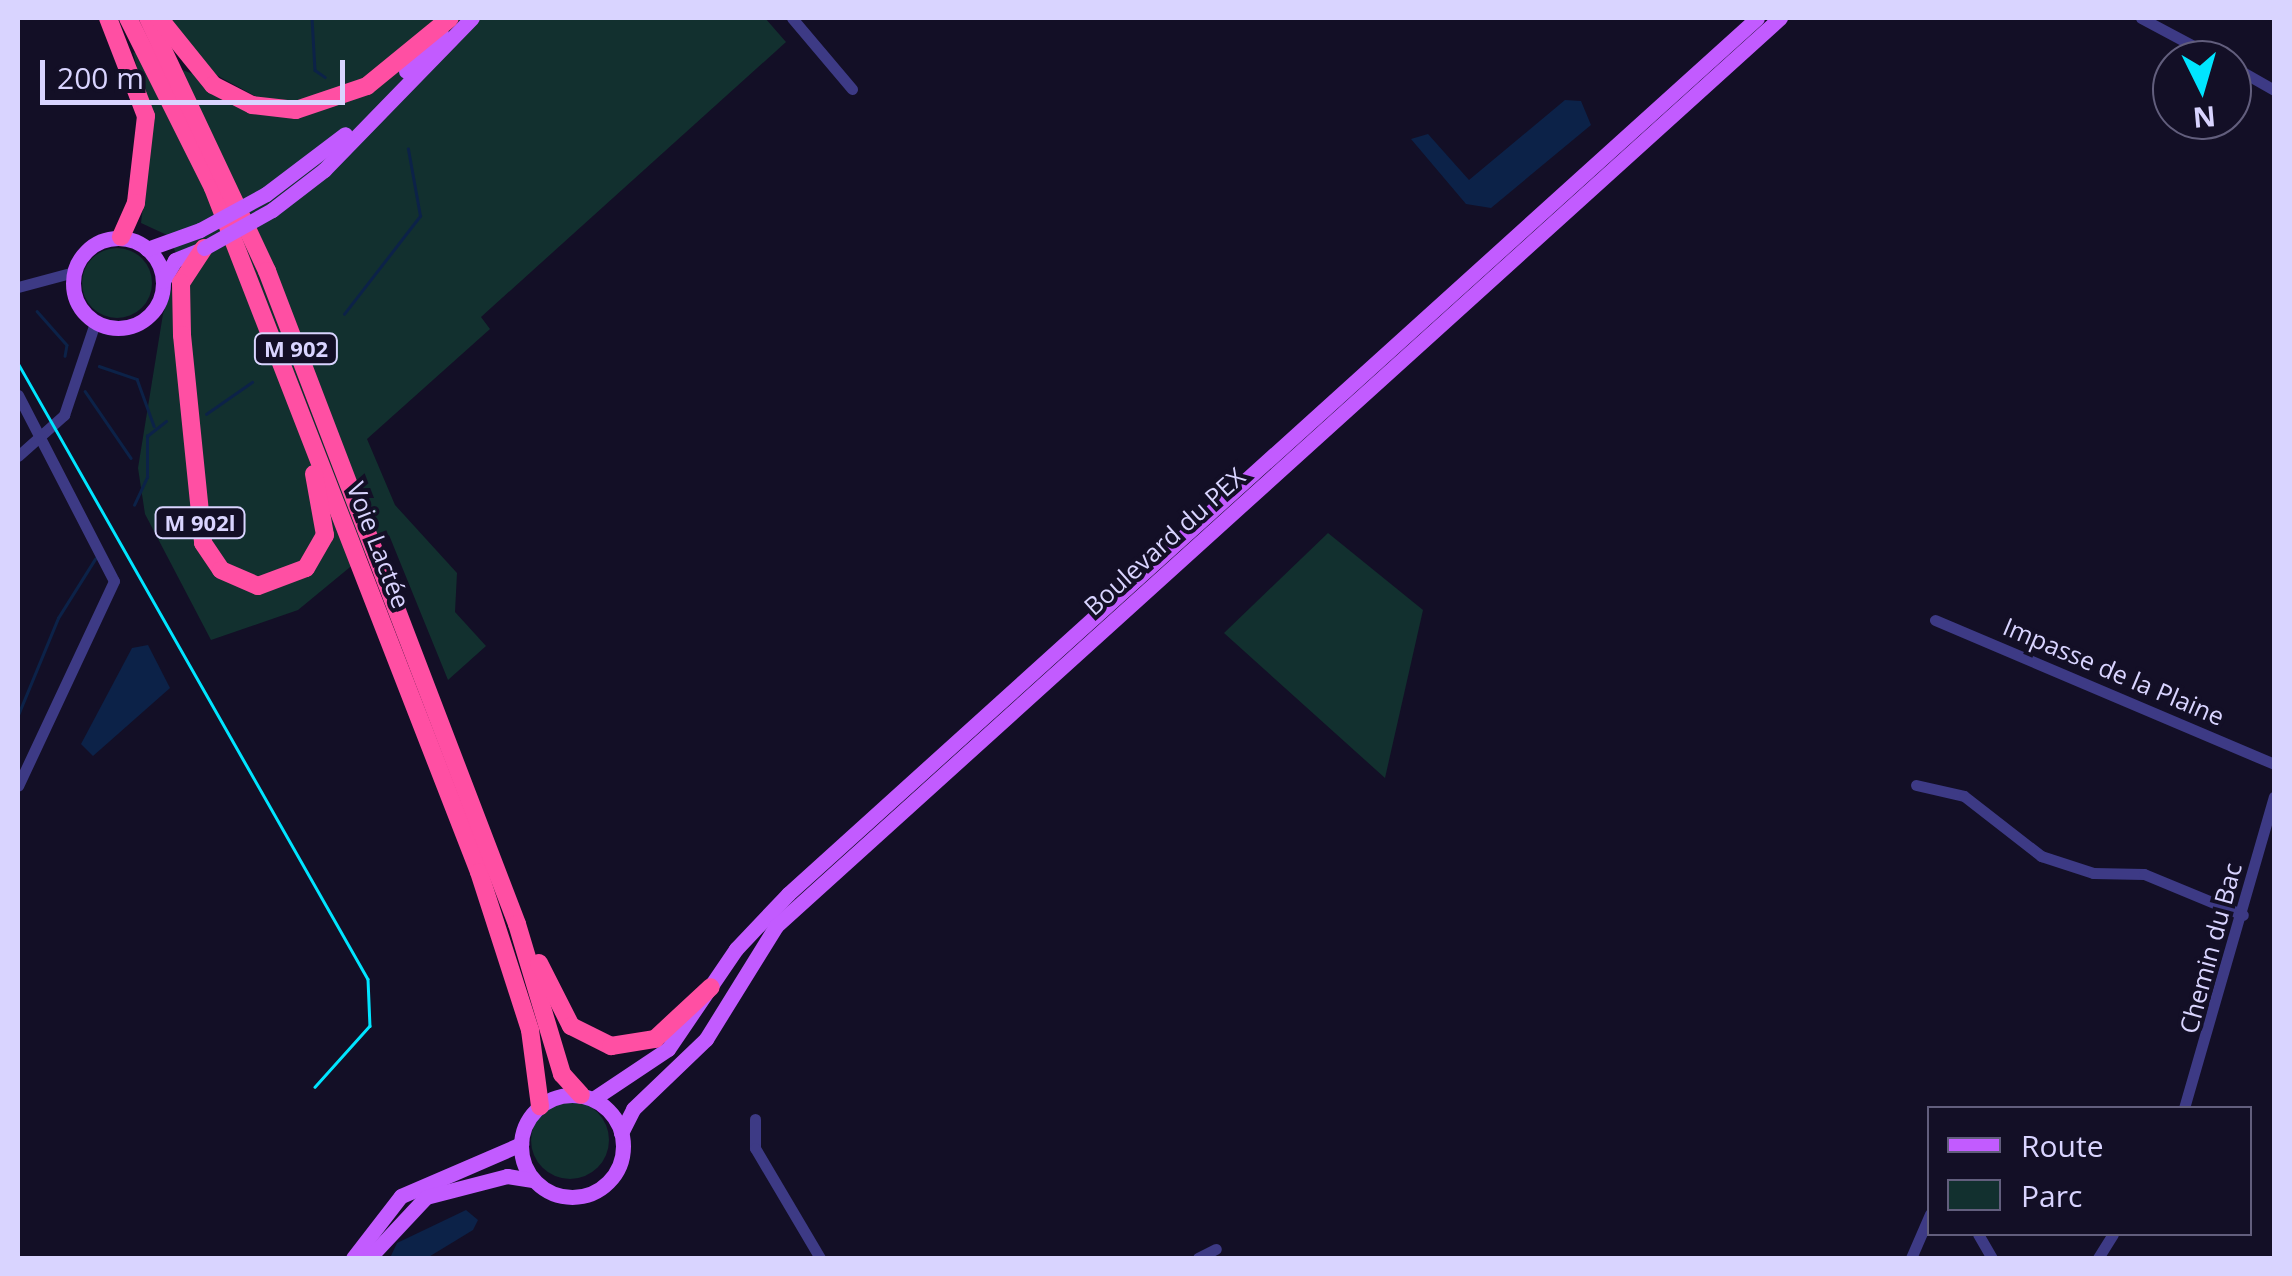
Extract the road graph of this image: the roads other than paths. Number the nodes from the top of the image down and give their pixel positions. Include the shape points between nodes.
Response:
1 (108, 18) edge
2 (128, 18) edge
3 (148, 18) edge
4 (160, 18) edge
5 (452, 18) edge
6 (472, 18) edge
7 (792, 18) edge
8 (1757, 18) edge
9 (1780, 18) edge
10 (2141, 18) edge
11 (2182, 40) edge
12 (2252, 77) edge
13 (852, 88) dead end
14 (2274, 90) edge
15 (121, 237) junction
16 (202, 239) junction
17 (147, 249) junction
18 (74, 272) junction
19 (163, 281) junction
20 (18, 286) edge
21 (95, 323) junction
22 (18, 395) edge
23 (41, 436) junction
24 (312, 440) junction
25 (18, 456) edge
26 (1935, 620) dead end
27 (2274, 764) edge
28 (1916, 785) dead end
29 (18, 786) edge
30 (2274, 798) edge
31 (490, 853) junction
32 (2243, 915) junction
33 (711, 987) junction
34 (587, 1098) junction
35 (540, 1106) junction
36 (2185, 1106) edge
37 (755, 1118) dead end
38 (622, 1133) junction
39 (520, 1144) junction
40 (535, 1181) junction
41 (1927, 1221) edge
42 (1979, 1236) edge
43 (2112, 1236) edge
44 (1216, 1249) dead end
45 (353, 1258) edge
46 (369, 1258) edge
47 (820, 1258) edge
48 (1198, 1258) edge
49 (1911, 1258) edge
50 (1992, 1258) edge
51 (2098, 1258) edge

1 - 15 highway via 146,116 136,203
2 - 24 highway, Voie Lactée / M 902 via 213,188
3 - 31 highway, Voie Lactée / M 902 via 266,271
4 - 5 highway via 213,85 252,105 296,110 367,86
5 - 16 main road, bridge via 335,144
6 - 16 main road, bridge via 324,170 272,210
7 - 13 street
8 - 33 main road, Boulevard du PEX via 788,894
9 - 38 main road, Boulevard du PEX via 798,905 696,1051 633,1109
10 - 11 street
12 - 14 street
15 - 17 main road
15 - 18 main road via 86,250
16 - 17 main road
16 - 19 main road via 175,260
16 - 24 highway, M 902l via 181,283 182,336 203,543 230,576 272,585 315,558 325,536
17 - 19 main road
18 - 20 street
18 - 21 main road via 76,302
19 - 21 main road via 146,319 118,329
21 - 23 street via 64,414
22 - 23 street
23 - 25 street
23 - 29 street via 114,581
24 - 35 highway, Voie Lactée / M 902 via 504,943
26 - 27 street, Impasse de la Plaine
28 - 32 street via 1964,796 2040,856 2093,872 2144,874
30 - 32 street, Chemin du Bac
31 - 33 highway via 558,1008 591,1040 655,1039
31 - 34 highway, Voie Lactée / M 902 via 562,1074
32 - 36 street, Chemin du Bac
33 - 34 main road, Boulevard du PEX via 668,1049
34 - 35 main road
34 - 38 main road
35 - 39 main road
37 - 47 street via 755,1148
38 - 40 main road via 619,1165 599,1189 568,1196
39 - 40 main road
39 - 45 main road via 401,1196
40 - 46 main road via 507,1176 426,1197
41 - 49 street
42 - 50 street
43 - 51 street
44 - 48 street

